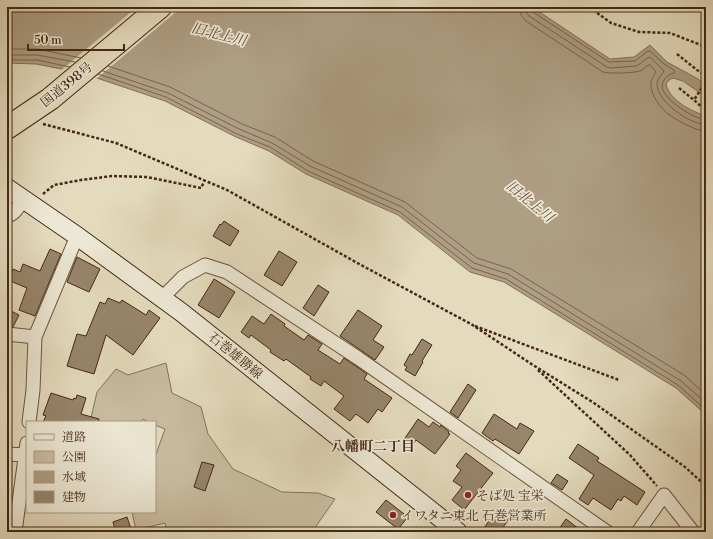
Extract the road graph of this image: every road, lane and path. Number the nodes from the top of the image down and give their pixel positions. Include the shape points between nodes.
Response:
1 (160, 7) edge
2 (589, 7) edge
3 (706, 47) edge
4 (677, 54) dead end
5 (706, 76) edge
6 (706, 85) edge
7 (679, 88) dead end
8 (694, 100) junction
9 (706, 111) edge
10 (42, 124) dead end
11 (7, 128) edge
12 (205, 180) junction
13 (7, 188) edge
14 (30, 203) junction
15 (7, 216) edge
16 (77, 236) junction
17 (162, 298) junction
18 (471, 324) junction
19 (7, 334) edge
20 (36, 337) junction
21 (533, 365) junction
22 (619, 380) dead end
23 (29, 421) edge
24 (26, 449) edge
25 (7, 454) edge
26 (706, 486) edge
27 (664, 495) junction
28 (15, 532) edge
29 (458, 532) edge
30 (607, 532) edge
31 (638, 532) edge
32 (693, 532) edge

1 - 11 highway, 国道398号 via 50,99
2 - 3 path via 611,23 639,32 670,33
4 - 5 path
6 - 8 path
7 - 8 path
8 - 9 path
10 - 12 path via 116,143
12 - 14 path via 201,188 147,177 112,176 81,180 54,185
12 - 18 path
13 - 14 main road, 石巻雄勝線
14 - 15 street
14 - 16 main road, 石巻雄勝線
16 - 17 main road, 石巻雄勝線
16 - 20 street
17 - 29 main road, 石巻雄勝線
17 - 30 street via 183,277 205,265 227,272 358,358
18 - 21 path
18 - 22 path
19 - 20 street
20 - 23 street
21 - 26 path via 594,403 685,467
21 - 27 path via 630,455
24 - 25 street
24 - 28 street
27 - 31 street
27 - 32 street

